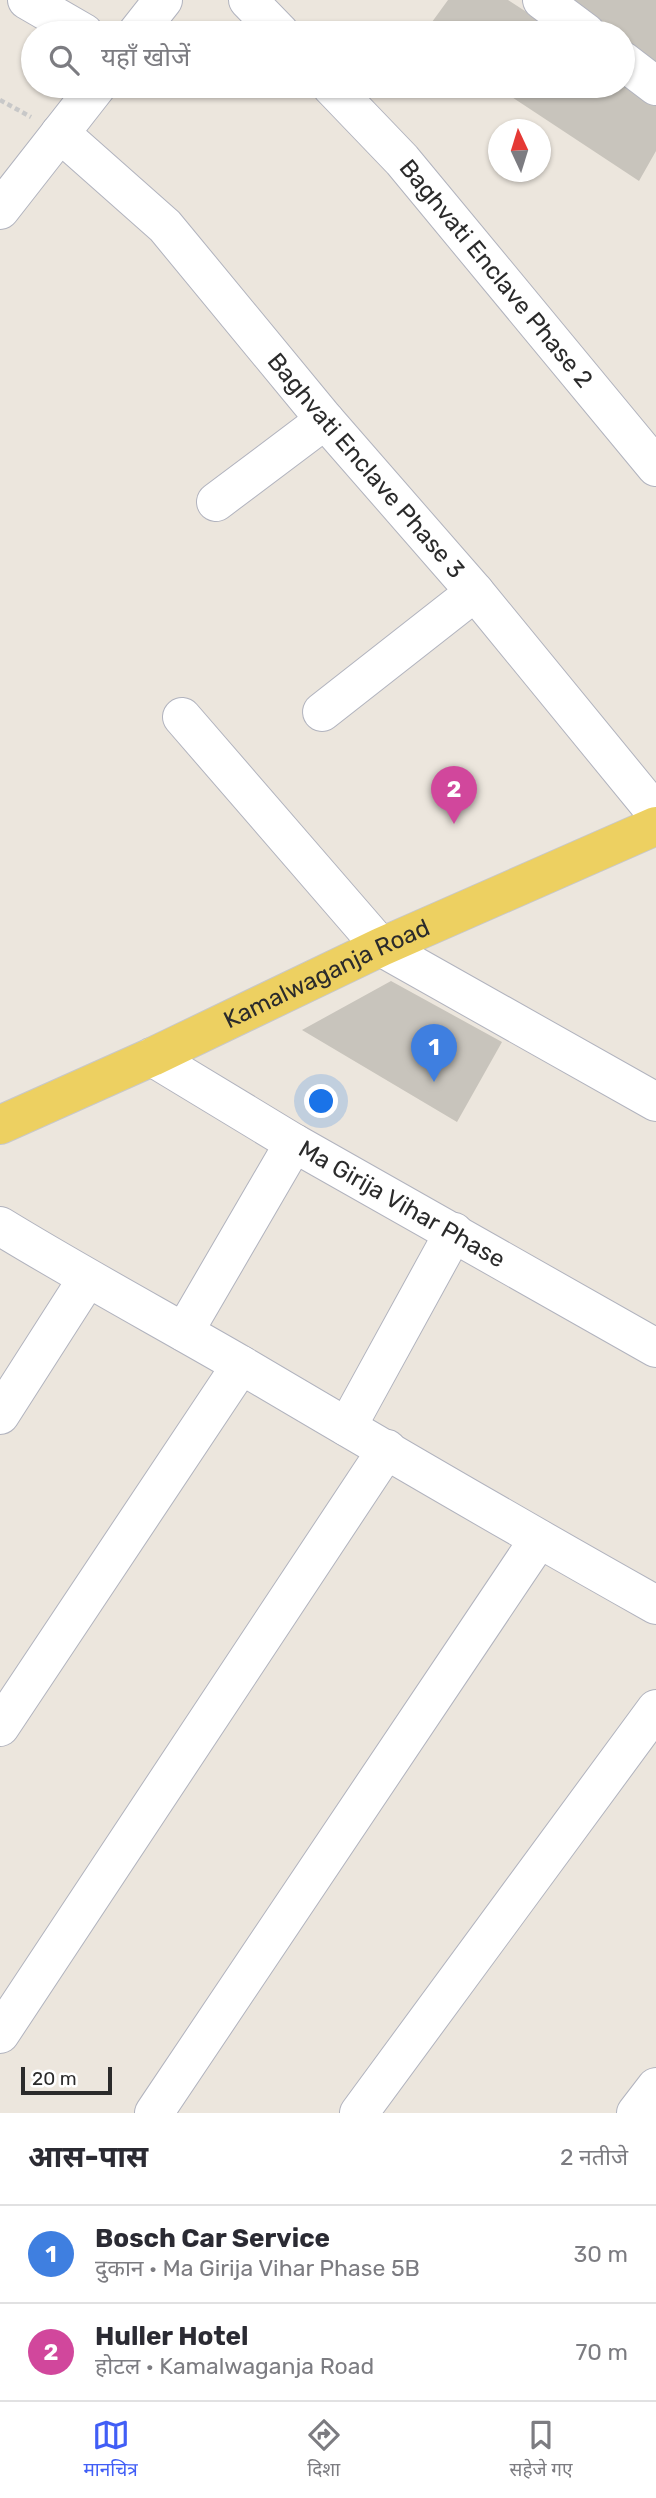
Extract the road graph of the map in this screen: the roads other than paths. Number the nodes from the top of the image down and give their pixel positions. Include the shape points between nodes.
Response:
1 (27, 0) edge
2 (163, 0) edge
3 (248, 0) edge
4 (542, 0) edge
5 (63, 21) edge
6 (146, 21) edge
7 (268, 21) edge
8 (570, 21) edge
9 (635, 70) edge
10 (656, 86) edge
11 (88, 98) edge
12 (343, 98) edge
13 (60, 133) junction
14 (0, 210) edge
15 (325, 420) junction
16 (656, 467) edge
17 (216, 502) dead end
18 (475, 592) junction
19 (322, 712) dead end
20 (182, 717) dead end
21 (650, 832) edge
22 (381, 947) junction
23 (152, 1057) junction
24 (656, 1102) edge
25 (0, 1125) edge
26 (294, 1143) junction
27 (0, 1226) edge
28 (454, 1232) junction
29 (87, 1279) junction
30 (184, 1332) junction
31 (656, 1348) edge
32 (241, 1365) junction
33 (0, 1415) edge
34 (347, 1427) junction
35 (387, 1449) junction
36 (538, 1539) junction
37 (656, 1605) edge
38 (656, 1709) edge
39 (0, 1727) edge
40 (0, 2034) edge
41 (656, 2087) edge
42 (154, 2113) edge
43 (359, 2113) edge
44 (636, 2113) edge

1 - 5 street
2 - 6 street
3 - 7 street
4 - 8 street
9 - 10 street
11 - 13 street
12 - 16 street, Baghvati Enclave Phase 2 via 402,160
13 - 14 street
13 - 15 street, Baghvati Enclave Phase 3 via 165,226
15 - 17 street
15 - 18 street, Baghvati Enclave Phase 3
18 - 19 street
18 - 21 street, Baghvati Enclave Phase 3
20 - 22 street
21 - 22 main road, Kamalwaganja Road
22 - 23 main road, Kamalwaganja Road
22 - 24 street
23 - 25 main road, Kamalwaganja Road
23 - 26 street, Ma Girija Vihar Phase
26 - 28 street, Ma Girija Vihar Phase
26 - 30 street
27 - 29 street
28 - 31 street, Ma Girija Vihar Phase
28 - 34 street
29 - 30 street
29 - 33 street
30 - 32 street
32 - 34 street
32 - 39 street
34 - 35 street
35 - 36 street
35 - 40 street
36 - 37 street
36 - 42 street
38 - 43 street
41 - 44 street

